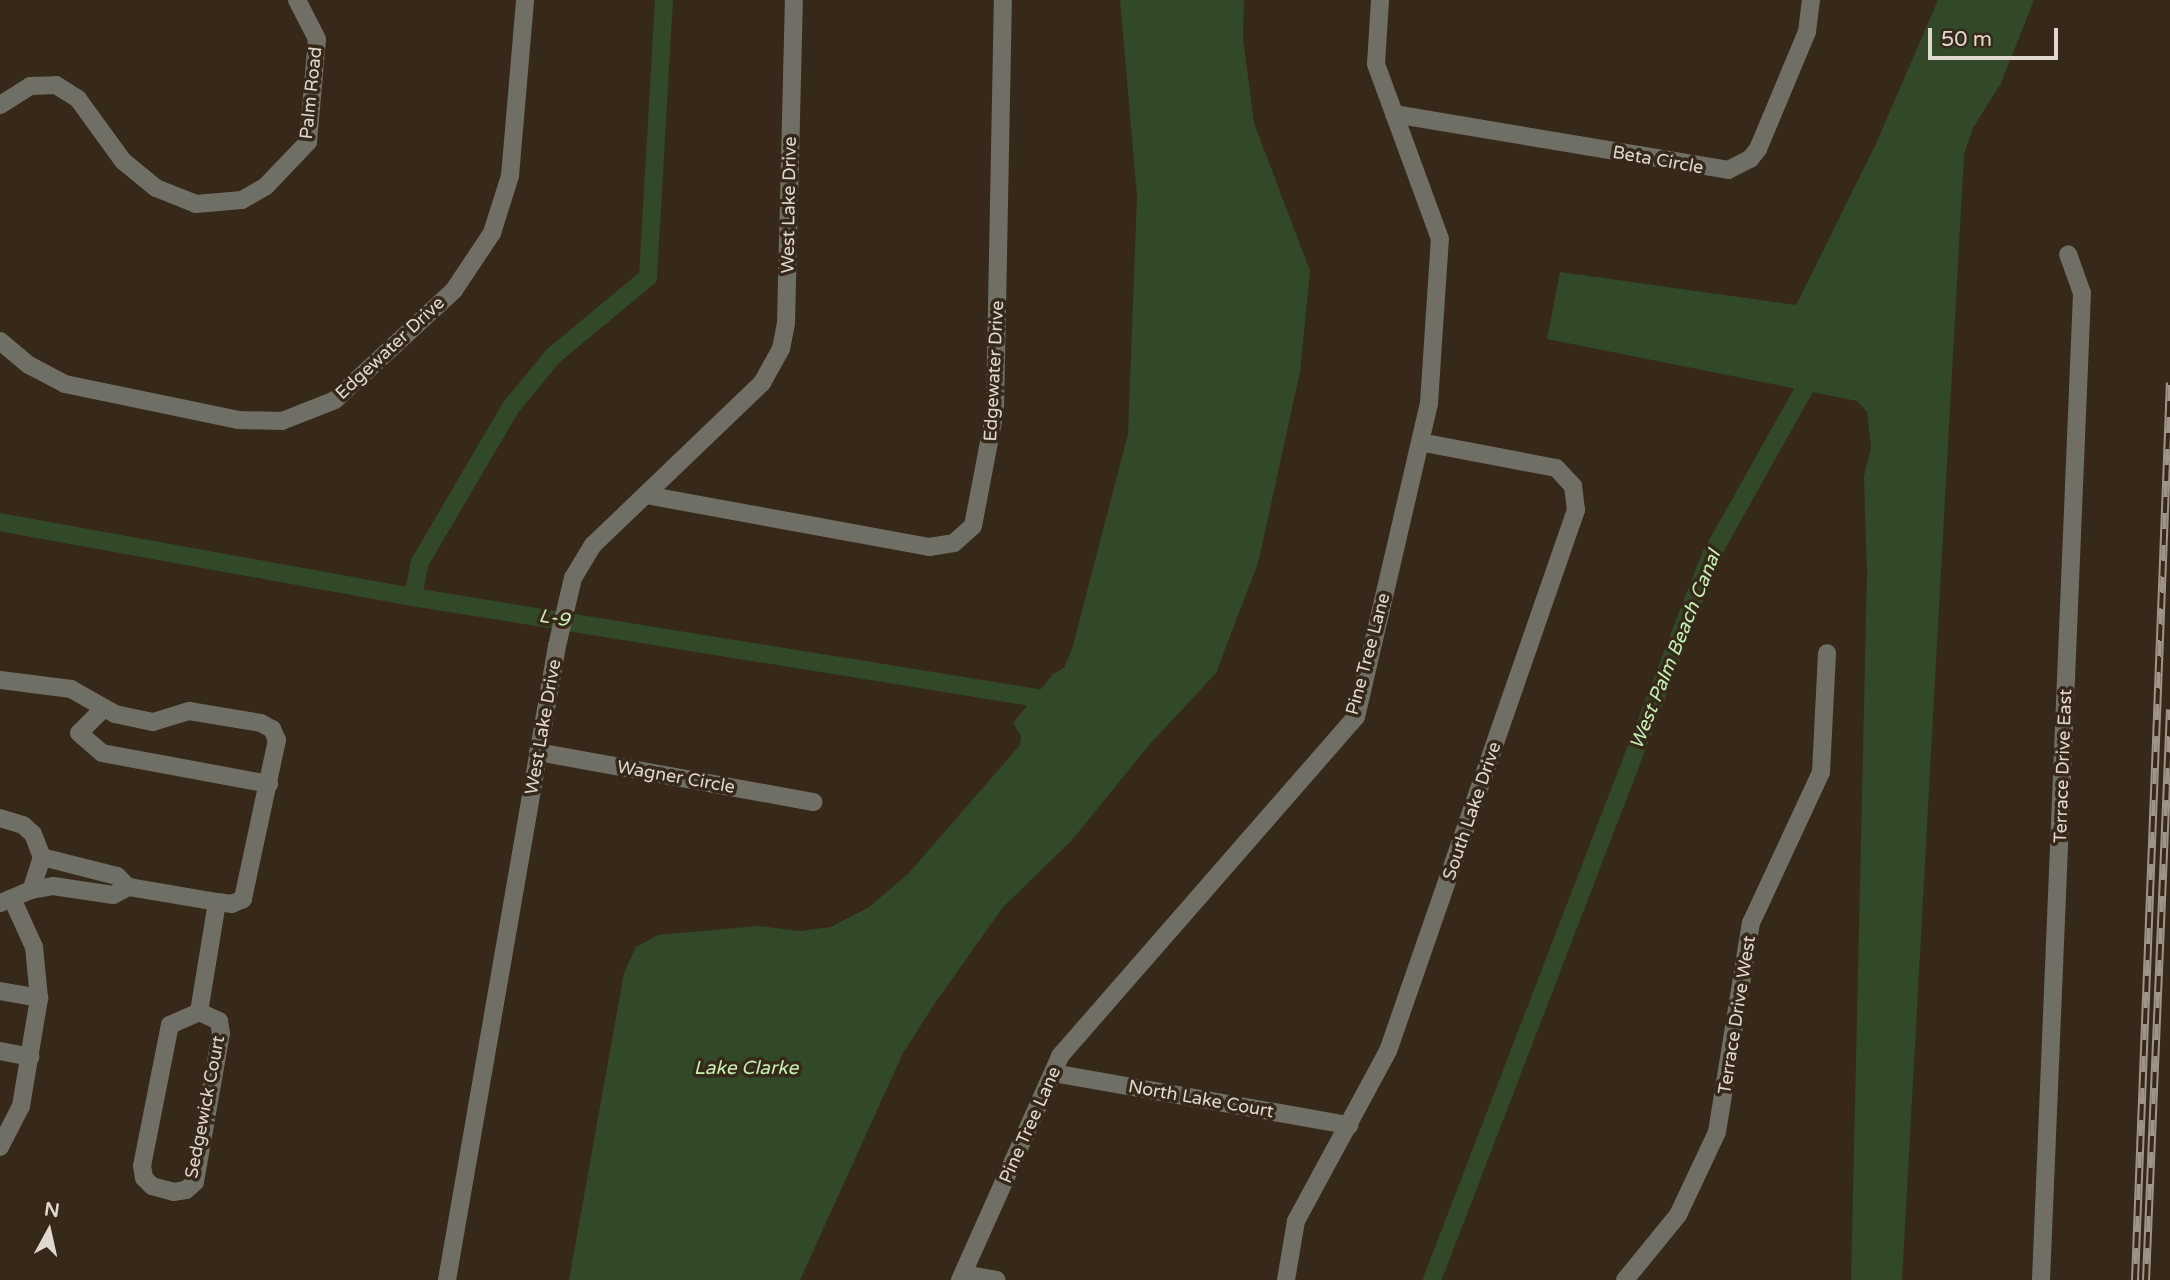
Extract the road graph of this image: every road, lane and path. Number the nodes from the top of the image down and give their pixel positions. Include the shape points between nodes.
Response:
1 (297, 0) edge
2 (525, 0) edge
3 (794, 0) edge
4 (1003, 0) edge
5 (1380, 0) edge
6 (1811, 0) edge
7 (0, 105) edge
8 (1394, 114) junction
9 (2068, 254) dead end
10 (0, 341) edge
11 (1420, 442) junction
12 (646, 495) junction
13 (1827, 653) dead end
14 (0, 680) edge
15 (104, 708) junction
16 (538, 752) junction
17 (269, 783) junction
18 (814, 803) dead end
19 (0, 818) edge
20 (42, 857) junction
21 (128, 887) junction
22 (31, 890) junction
23 (7, 902) edge
24 (217, 902) junction
25 (0, 991) edge
26 (39, 998) junction
27 (199, 1012) junction
28 (0, 1051) edge
29 (30, 1057) junction
30 (1053, 1073) junction
31 (1349, 1125) junction
32 (0, 1147) edge
33 (961, 1277) edge
34 (447, 1280) edge
35 (996, 1280) edge
36 (1286, 1280) edge
37 (1625, 1280) edge
38 (2041, 1280) edge

1 - 7 street, Palm Road via 317,39 308,142 266,186 242,200 196,204 156,188 123,161 78,99 57,85 31,86
2 - 10 street, Edgewater Drive via 510,176 492,233 454,289 335,400 296,418 239,420 65,384 29,365
3 - 12 street, West Lake Drive via 786,323 781,349 762,383
4 - 12 street, Edgewater Drive via 995,411 974,526 954,543 929,547
5 - 8 street, Pine Tree Lane via 1376,64
6 - 8 street, Beta Circle via 1807,32 1758,149 1750,159 1728,170
8 - 11 street, Pine Tree Lane via 1440,239 1429,403
9 - 38 street, Terrace Drive East via 2082,293
11 - 30 street, Pine Tree Lane via 1356,717 1060,1056
11 - 31 street, South Lake Drive via 1556,468 1573,486 1576,510 1388,1051
12 - 16 street, West Lake Drive via 584,555 557,646
13 - 37 street, Terrace Drive West via 1821,772 1751,923 1717,1132 1678,1215
14 - 15 street via 71,689
15 - 17 street via 153,722 189,711 261,723 272,729 277,740
15 - 17 street via 79,733 102,753
16 - 18 street, Wagner Circle
16 - 34 street, West Lake Drive
17 - 24 street via 249,888 243,899 232,904
19 - 20 street via 23,825 33,834
20 - 21 street via 117,876
20 - 22 street
21 - 22 street via 113,895 53,886
21 - 24 street
22 - 23 street
23 - 26 street via 34,947
24 - 27 street, Sedgewick Court
25 - 26 street
26 - 29 street
27 - 27 street, Sedgewick Court via 170,1025 142,1166 144,1178 152,1186 174,1192 195,1182 221,1033 219,1021
28 - 29 street
29 - 32 street via 17,1118
30 - 31 street, North Lake Court
30 - 33 street, Pine Tree Lane
31 - 36 street, South Lake Drive via 1296,1222
33 - 35 street

